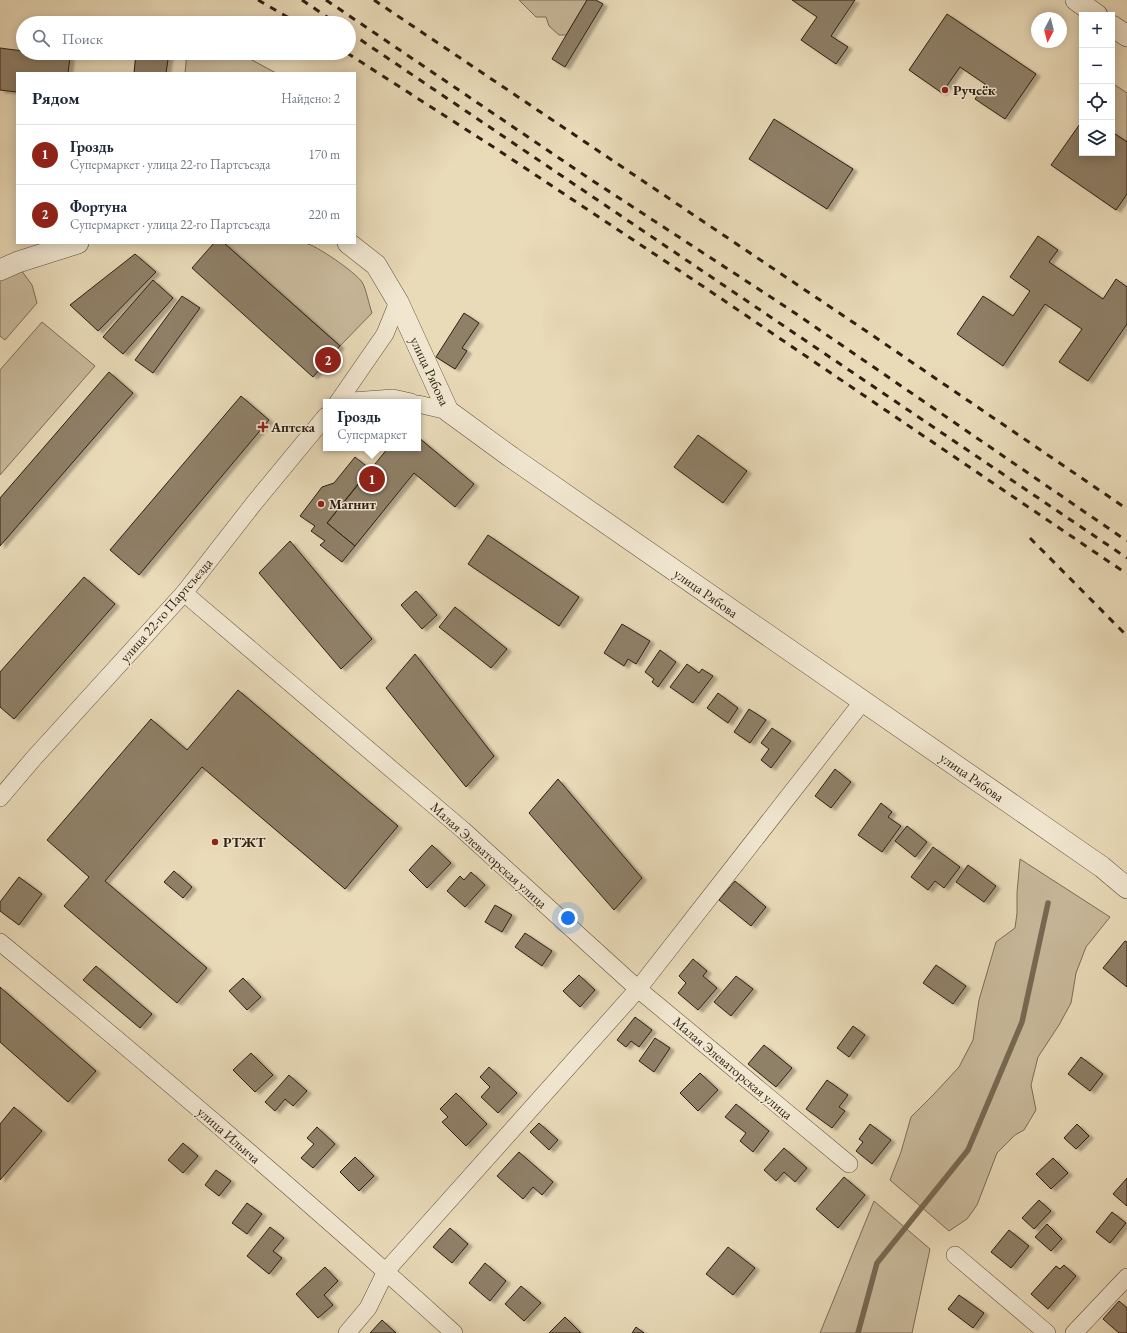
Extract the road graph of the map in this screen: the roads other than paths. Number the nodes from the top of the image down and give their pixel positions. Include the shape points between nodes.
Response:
1 (1076, 0) edge
2 (1093, 12) edge
3 (1115, 28) edge
4 (1127, 36) edge
5 (75, 244) edge
6 (349, 244) edge
7 (0, 270) edge
8 (398, 302) junction
9 (340, 399) edge
10 (379, 399) edge
11 (398, 399) edge
12 (421, 405) edge
13 (448, 411) junction
14 (323, 420) edge
15 (184, 594) junction
16 (863, 701) junction
17 (0, 798) edge
18 (1127, 888) edge
19 (0, 942) edge
20 (638, 989) junction
21 (849, 1164) dead end
22 (955, 1255) dead end
23 (386, 1271) junction
24 (1127, 1277) edge
25 (346, 1333) edge
26 (454, 1333) edge
27 (1047, 1333) edge
28 (1074, 1333) edge

1 - 2 street
3 - 4 street
5 - 7 street
6 - 8 street, улица Рябова via 376,265
8 - 9 street via 385,334
8 - 13 street, улица Рябова
10 - 11 street
12 - 13 street
13 - 16 street, улица Рябова
14 - 15 street, улица 22-го Партсъезда
15 - 17 street, улица 22-го Партсъезда
15 - 20 street, Малая Элеваторская улица via 463,830
16 - 18 street, улица Рябова
16 - 20 street
19 - 23 street, улица Ильича via 129,1048
20 - 21 street, Малая Элеваторская улица
20 - 23 street
22 - 27 street
23 - 25 street via 368,1308
23 - 26 street, улица Ильича
24 - 28 street

